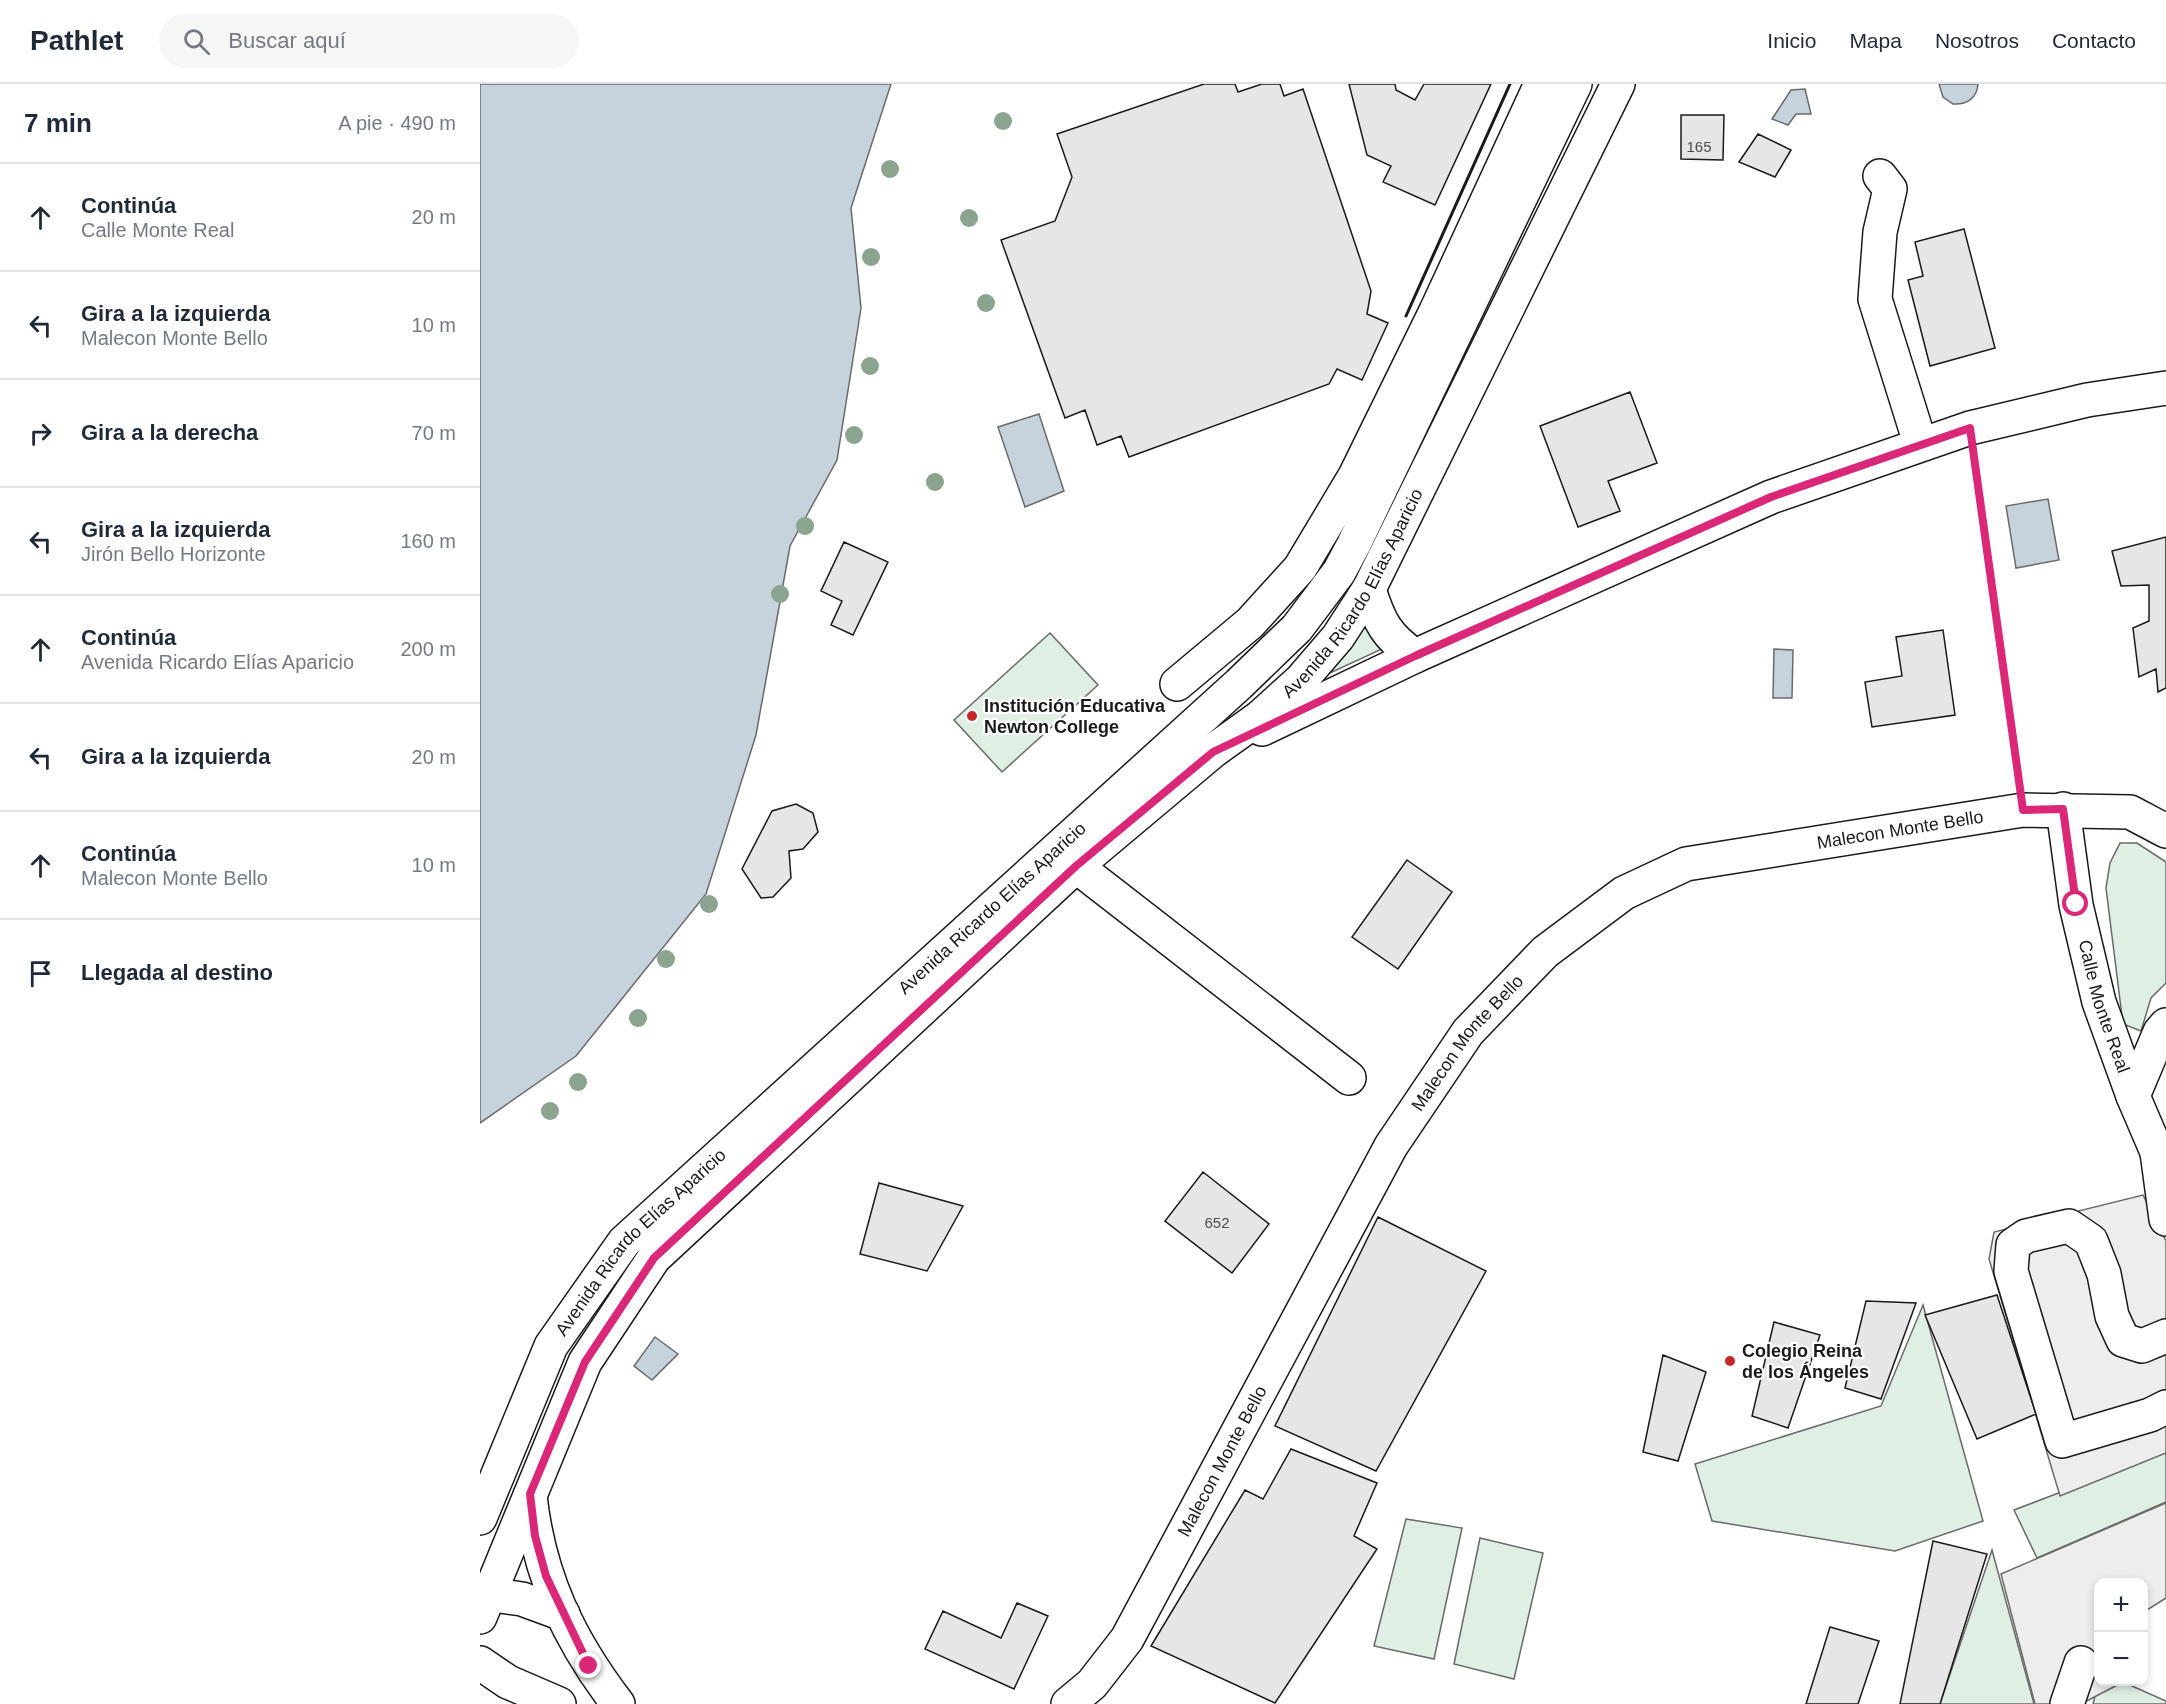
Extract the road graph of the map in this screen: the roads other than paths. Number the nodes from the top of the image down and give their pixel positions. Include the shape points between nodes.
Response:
1 (1541, 84) edge
2 (1575, 84) edge
3 (1618, 84) edge
4 (1880, 176) dead end
5 (2166, 388) edge
6 (1920, 443) junction
7 (1300, 568) junction
8 (1370, 589) junction
9 (1323, 592) junction
10 (1415, 656) junction
11 (1178, 684) dead end
12 (1213, 752) junction
13 (1133, 781) junction
14 (2166, 801) edge
15 (2063, 809) junction
16 (2130, 812) junction
17 (2166, 831) edge
18 (1076, 866) junction
19 (2166, 1025) edge
20 (1349, 1078) dead end
21 (2133, 1096) junction
22 (2162, 1158) edge
23 (2166, 1220) edge
24 (2166, 1336) edge
25 (2166, 1407) edge
26 (530, 1494) junction
27 (480, 1518) edge
28 (483, 1601) edge
29 (562, 1614) junction
30 (480, 1663) edge
31 (2081, 1663) dead end
32 (494, 1683) edge
33 (559, 1704) edge
34 (618, 1704) edge
35 (1068, 1704) edge
36 (2067, 1704) edge

1 - 7 street via 1355,476
2 - 9 street, Avenida Ricardo Elías Aparicio via 1354,544
3 - 8 street, Avenida Ricardo Elías Aparicio
4 - 6 street via 1890,189 1880,232 1875,298
5 - 6 street via 2087,400
6 - 10 street via 1771,497
7 - 9 street
7 - 11 street via 1251,623
8 - 10 street via 1378,618 1395,642
8 - 12 street, Avenida Ricardo Elías Aparicio via 1338,637 1301,680
9 - 13 street, Avenida Ricardo Elías Aparicio via 1297,628
10 - 12 street
12 - 13 street
12 - 18 street, Avenida Ricardo Elías Aparicio
13 - 27 street, Avenida Ricardo Elías Aparicio via 624,1242 551,1346
14 - 16 street
15 - 16 street, Malecon Monte Bello
15 - 21 street, Calle Monte Real via 2076,904 2099,1002
15 - 35 street, Malecon Monte Bello via 2023,810 1686,864 1624,893 1545,952 1468,1032 1391,1146 1126,1639 1092,1684
16 - 17 street, Malecon Monte Bello
18 - 20 street
18 - 26 street, Avenida Ricardo Elías Aparicio via 654,1258 585,1362
19 - 21 street, Calle Monte Real
21 - 22 street, Calle Monte Real
22 - 23 street, Calle Monte Real
24 - 25 street via 2142,1346 2123,1340 2112,1316 2104,1274 2091,1241 2069,1226 2026,1236 2013,1245 2011,1271 2062,1441
26 - 28 street, Avenida Ricardo Elías Aparicio
26 - 29 street via 537,1546
28 - 29 street via 522,1599
29 - 34 street via 589,1666
30 - 32 street
31 - 36 street
32 - 33 street

